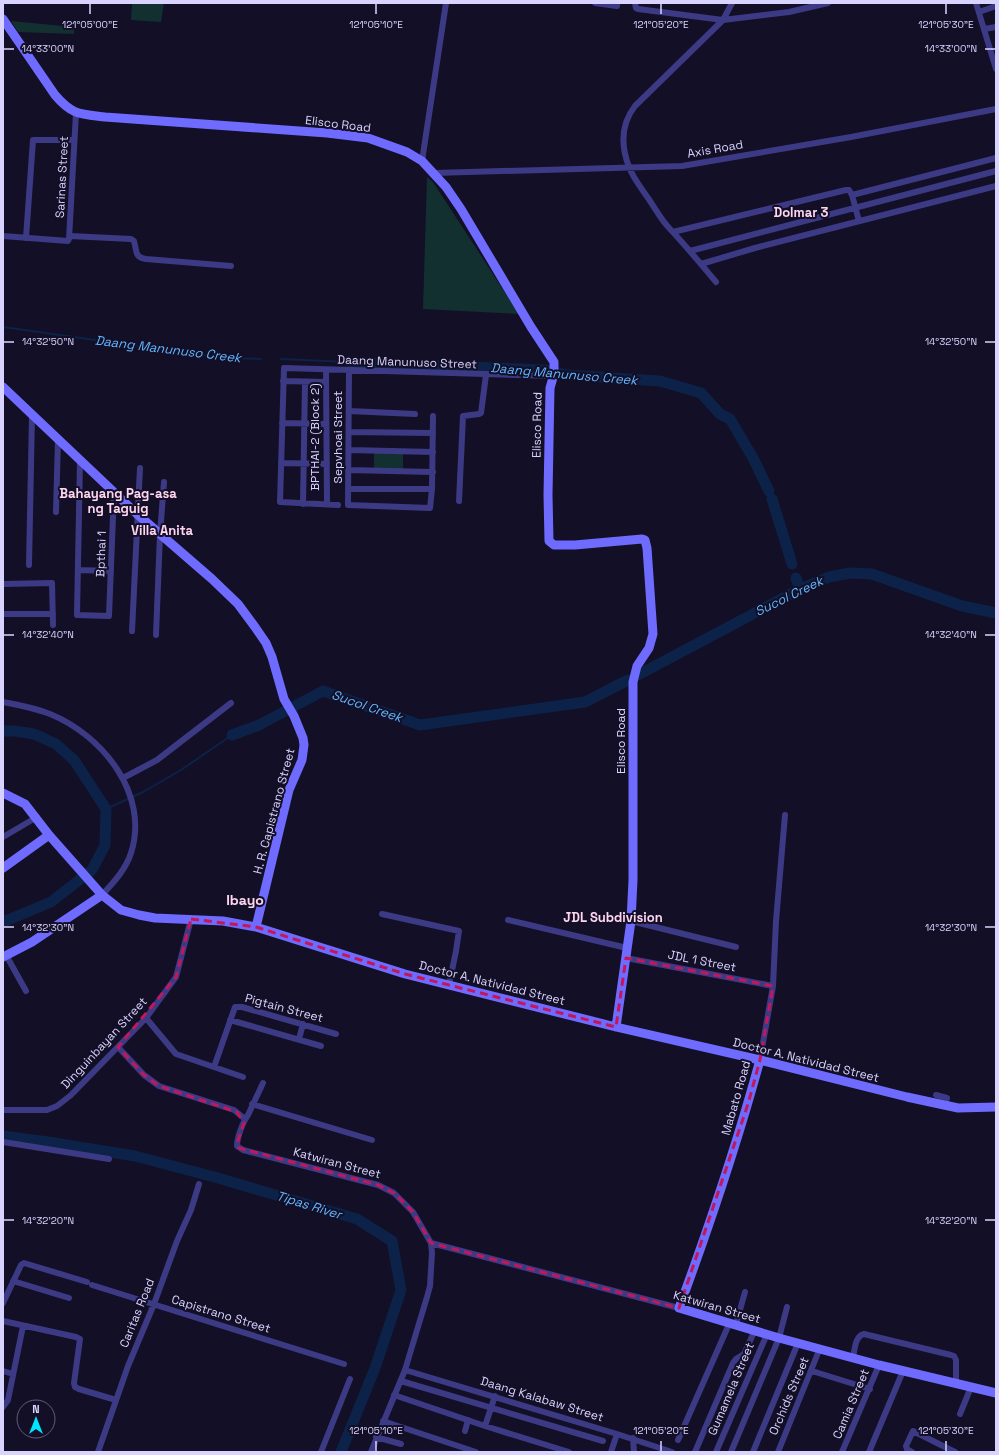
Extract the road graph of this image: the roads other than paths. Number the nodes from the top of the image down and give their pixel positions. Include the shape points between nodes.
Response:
1 (446, 3) edge
2 (595, 3) edge
3 (599, 3) edge
4 (635, 3) edge
5 (732, 3) edge
6 (828, 3) edge
7 (976, 3) edge
8 (617, 4) edge
9 (996, 6) edge
10 (979, 12) junction
11 (3, 19) edge
12 (723, 20) junction
13 (996, 27) edge
14 (984, 29) junction
15 (996, 66) edge
16 (996, 109) edge
17 (76, 113) junction
18 (74, 140) junction
19 (996, 158) edge
20 (422, 161) junction
21 (630, 168) junction
22 (996, 171) edge
23 (434, 173) junction
24 (996, 186) edge
25 (852, 195) junction
26 (855, 208) junction
27 (859, 221) junction
28 (673, 232) junction
29 (3, 236) edge
30 (26, 238) junction
31 (69, 238) junction
32 (690, 251) junction
33 (701, 264) junction
34 (231, 266) dead end
35 (716, 282) dead end
36 (326, 370) junction
37 (349, 370) junction
38 (554, 373) junction
39 (486, 375) junction
40 (283, 381) junction
41 (305, 382) junction
42 (326, 382) junction
43 (3, 387) edge
44 (349, 411) junction
45 (415, 414) dead end
46 (32, 415) junction
47 (433, 416) dead end
48 (282, 423) junction
49 (304, 423) junction
50 (326, 424) junction
51 (349, 432) junction
52 (433, 433) junction
53 (58, 439) junction
54 (349, 450) junction
55 (433, 452) junction
56 (80, 460) junction
57 (281, 463) junction
58 (304, 463) junction
59 (327, 464) junction
60 (140, 468) dead end
61 (348, 470) junction
62 (433, 472) junction
63 (164, 482) dead end
64 (348, 489) junction
65 (432, 489) junction
66 (114, 492) junction
67 (459, 501) dead end
68 (303, 504) junction
69 (327, 504) junction
70 (338, 505) dead end
71 (56, 512) dead end
72 (137, 514) junction
73 (160, 534) junction
74 (29, 564) dead end
75 (78, 570) junction
76 (111, 572) junction
77 (3, 584) edge
78 (3, 614) edge
79 (53, 614) junction
80 (53, 625) dead end
81 (132, 631) dead end
82 (156, 635) dead end
83 (3, 702) edge
84 (231, 703) dead end
85 (123, 778) junction
86 (3, 793) edge
87 (785, 815) dead end
88 (37, 817) junction
89 (49, 835) junction
90 (3, 838) edge
91 (3, 868) edge
92 (102, 895) junction
93 (382, 914) dead end
94 (191, 919) junction
95 (508, 920) dead end
96 (631, 921) junction
97 (256, 927) junction
98 (736, 947) dead end
99 (628, 948) junction
100 (4, 956) edge
101 (626, 958) junction
102 (449, 985) junction
103 (773, 986) junction
104 (26, 991) dead end
105 (146, 1018) junction
106 (230, 1020) junction
107 (303, 1024) junction
108 (616, 1027) junction
109 (336, 1034) dead end
110 (299, 1039) junction
111 (321, 1046) dead end
112 (118, 1047) junction
113 (760, 1060) junction
114 (214, 1067) junction
115 (243, 1076) dead end
116 (263, 1083) dead end
117 (936, 1095) dead end
118 (252, 1104) junction
119 (945, 1105) junction
120 (996, 1107) edge
121 (3, 1110) edge
122 (244, 1119) junction
123 (372, 1140) dead end
124 (3, 1142) edge
125 (109, 1159) dead end
126 (199, 1184) dead end
127 (431, 1243) junction
128 (13, 1281) junction
129 (745, 1292) dead end
130 (69, 1298) dead end
131 (3, 1303) edge
132 (154, 1304) junction
133 (787, 1307) dead end
134 (679, 1308) junction
135 (3, 1320) edge
136 (733, 1323) junction
137 (23, 1326) junction
138 (755, 1330) junction
139 (767, 1334) junction
140 (779, 1338) junction
141 (798, 1343) junction
142 (820, 1348) junction
143 (852, 1357) junction
144 (344, 1364) dead end
145 (879, 1365) junction
146 (405, 1370) junction
147 (3, 1371) edge
148 (812, 1371) junction
149 (903, 1371) junction
150 (13, 1374) junction
151 (350, 1379) dead end
152 (401, 1381) junction
153 (956, 1383) junction
154 (971, 1387) junction
155 (870, 1389) junction
156 (996, 1393) edge
157 (394, 1395) junction
158 (494, 1396) junction
159 (116, 1400) junction
160 (3, 1407) edge
161 (490, 1408) junction
162 (960, 1414) dead end
163 (468, 1420) junction
164 (383, 1421) junction
165 (485, 1426) junction
166 (465, 1431) dead end
167 (617, 1434) junction
168 (376, 1437) junction
169 (633, 1438) junction
170 (678, 1440) dead end
171 (603, 1441) dead end
172 (401, 1444) dead end
173 (98, 1452) edge
174 (321, 1452) edge
175 (371, 1452) edge
176 (476, 1452) edge
177 (569, 1452) edge
178 (611, 1452) edge
179 (634, 1452) edge
180 (672, 1452) edge
181 (695, 1452) edge
182 (716, 1452) edge
183 (732, 1452) edge
184 (753, 1452) edge
185 (778, 1452) edge
186 (842, 1452) edge
187 (869, 1452) edge
188 (912, 1452) edge
189 (955, 1452) edge

1 - 20 street
2 - 3 street
3 - 8 street
4 - 12 street via 638,9
5 - 12 street
6 - 12 street via 789,12
7 - 10 street
9 - 10 street
10 - 14 street
11 - 17 main road, Elisco Road via 55,95 64,106
12 - 21 street via 630,112 623,139
13 - 14 street
14 - 15 street
16 - 21 street, Axis Road via 682,166
17 - 18 street, Sarinas Street
17 - 20 main road, Elisco Road via 368,138 406,152
18 - 30 street via 33,140
18 - 31 street, Sarinas Street
19 - 25 street
20 - 23 main road, Elisco Road
21 - 23 street, Axis Road
21 - 28 street via 646,196
22 - 26 street
23 - 38 main road, Elisco Road via 461,209 554,362
24 - 27 street
25 - 26 street
25 - 28 street via 846,190
26 - 27 street
26 - 32 street
27 - 33 street
28 - 32 street
29 - 30 street
30 - 31 street
31 - 34 street via 131,239 140,258
32 - 33 street
33 - 35 street
36 - 37 street, Daang Manunuso Street
36 - 40 street, Daang Manunuso Street via 284,368
36 - 42 street, BPTHAI-2 (Block 2)
37 - 39 street, Daang Manunuso Street
37 - 44 street, Sepvhoai Street
38 - 39 street, Daang Manunuso Street
38 - 96 main road, Elisco Road via 550,388 549,541 554,545 576,545 642,539 645,540 647,548 653,634 649,648 636,666 633,682
39 - 67 street via 481,413 463,416
40 - 41 street
40 - 48 street
41 - 42 street
41 - 49 street
42 - 50 street, BPTHAI-2 (Block 2)
43 - 46 main road, H. R. Capistrano Street
44 - 45 street
44 - 51 street, Sepvhoai Street
46 - 53 main road, H. R. Capistrano Street
46 - 74 street
47 - 52 street
48 - 49 street
48 - 57 street
49 - 50 street
49 - 58 street
50 - 59 street, BPTHAI-2 (Block 2)
51 - 52 street
51 - 54 street, Sepvhoai Street
52 - 55 street
53 - 56 main road, H. R. Capistrano Street
53 - 71 street
54 - 55 street
54 - 61 street, Sepvhoai Street
55 - 62 street
56 - 66 main road, H. R. Capistrano Street
56 - 75 street
57 - 58 street
57 - 68 street via 281,502
58 - 59 street
58 - 68 street
59 - 69 street, BPTHAI-2 (Block 2)
60 - 72 street
61 - 62 street
61 - 64 street, Sepvhoai Street
62 - 65 street
63 - 73 street
64 - 65 street
64 - 65 street, Sepvhoai Street via 348,505 428,509 431,506
66 - 72 main road, H. R. Capistrano Street
66 - 76 street, Bpthai 1
68 - 69 street
69 - 70 street
72 - 73 main road, H. R. Capistrano Street
72 - 81 street
73 - 82 street
73 - 97 main road, H. R. Capistrano Street via 238,604 255,627 266,643 284,699 303,738 302,760 289,790
75 - 76 street
75 - 76 street, Bpthai 1 via 77,615 109,616
77 - 79 street via 52,583
78 - 79 street
79 - 80 street
83 - 85 street via 51,714 85,734 103,751
84 - 85 street via 157,760
85 - 92 street via 130,794 136,823 131,852 121,874
86 - 88 main road, Doctor A. Natividad Street via 25,804
87 - 103 street, Mabato Road
88 - 89 main road, Doctor A. Natividad Street
88 - 90 street
89 - 91 main road
89 - 92 main road, Doctor A. Natividad Street
92 - 94 main road, Doctor A. Natividad Street via 121,910 139,915
92 - 100 main road via 32,942
93 - 102 street via 459,931
94 - 97 main road, Doctor A. Natividad Street
94 - 105 street, Dinguinbayan Street via 176,977
95 - 99 street
96 - 98 street
96 - 99 main road, Elisco Road
97 - 102 main road, Doctor A. Natividad Street via 405,974
99 - 101 main road, Elisco Road
100 - 104 street
101 - 103 street, JDL 1 Street
101 - 108 main road, Elisco Road
102 - 108 main road, Doctor A. Natividad Street
103 - 113 street, Mabato Road
105 - 112 street, Dinguinbayan Street
105 - 114 street via 174,1052
106 - 107 street, Pigtain Street via 235,1007 238,1007
106 - 110 street
106 - 114 street, Pigtain Street
107 - 109 street, Pigtain Street
107 - 110 street
108 - 113 main road, Doctor A. Natividad Street
110 - 111 street
112 - 121 street, Dinguinbayan Street via 57,1106 47,1110
112 - 122 street via 144,1075 159,1086 234,1110
113 - 119 main road, Doctor A. Natividad Street
113 - 134 main road, Mabato Road via 704,1242
114 - 115 street
116 - 118 street
117 - 119 street via 946,1098
118 - 122 street
118 - 123 street
119 - 120 main road, Doctor A. Natividad Street via 958,1108
122 - 127 street, Katwiran Street via 237,1146 243,1150 378,1185 394,1193 413,1212
124 - 125 street
126 - 132 street, Caritas Road
127 - 134 street, Katwiran Street
127 - 146 street, Katwiran Street via 430,1286
128 - 130 street
128 - 131 street, Capistrano Street
128 - 132 street, Capistrano Street via 24,1263
129 - 136 street
132 - 144 street, Capistrano Street
132 - 159 street, Caritas Road
133 - 140 street
134 - 136 main road, Katwiran Street
135 - 137 street
136 - 138 main road, Katwiran Street
136 - 170 street
137 - 150 street
137 - 159 street via 80,1339 75,1387
138 - 139 main road, Katwiran Street
138 - 181 street via 744,1354 733,1363
139 - 140 main road, Katwiran Street
139 - 182 street, Gumamela Street
140 - 141 main road, Katwiran Street
140 - 183 street
141 - 142 main road, Katwiran Street
141 - 184 street
142 - 143 main road, Katwiran Street
142 - 148 street, Orchids Street
143 - 145 main road, Katwiran Street
143 - 153 street via 858,1337 864,1334 953,1356 956,1360
145 - 149 main road, Katwiran Street
145 - 155 street, Camia Street
146 - 152 street, Katwiran Street
146 - 158 street, Daang Kalabaw Street
147 - 150 street
148 - 155 street
148 - 185 street, Orchids Street
149 - 153 main road, Katwiran Street
149 - 187 street
150 - 160 street via 8,1400
151 - 174 street
152 - 157 street, Katwiran Street
152 - 161 street
153 - 154 main road, Katwiran Street
154 - 156 main road, Katwiran Street
154 - 162 street
155 - 186 street, Camia Street
157 - 163 street
157 - 164 street, Katwiran Street
158 - 161 street
158 - 167 street, Daang Kalabaw Street
159 - 173 street, Caritas Road
161 - 165 street
161 - 171 street
163 - 165 street
163 - 166 street
164 - 168 street, Katwiran Street
164 - 176 street
165 - 177 street
167 - 169 street, Daang Kalabaw Street
167 - 178 street
168 - 172 street
168 - 175 street, Katwiran Street
169 - 179 street
169 - 180 street, Daang Kalabaw Street
188 - 189 street via 906,1448 913,1431

